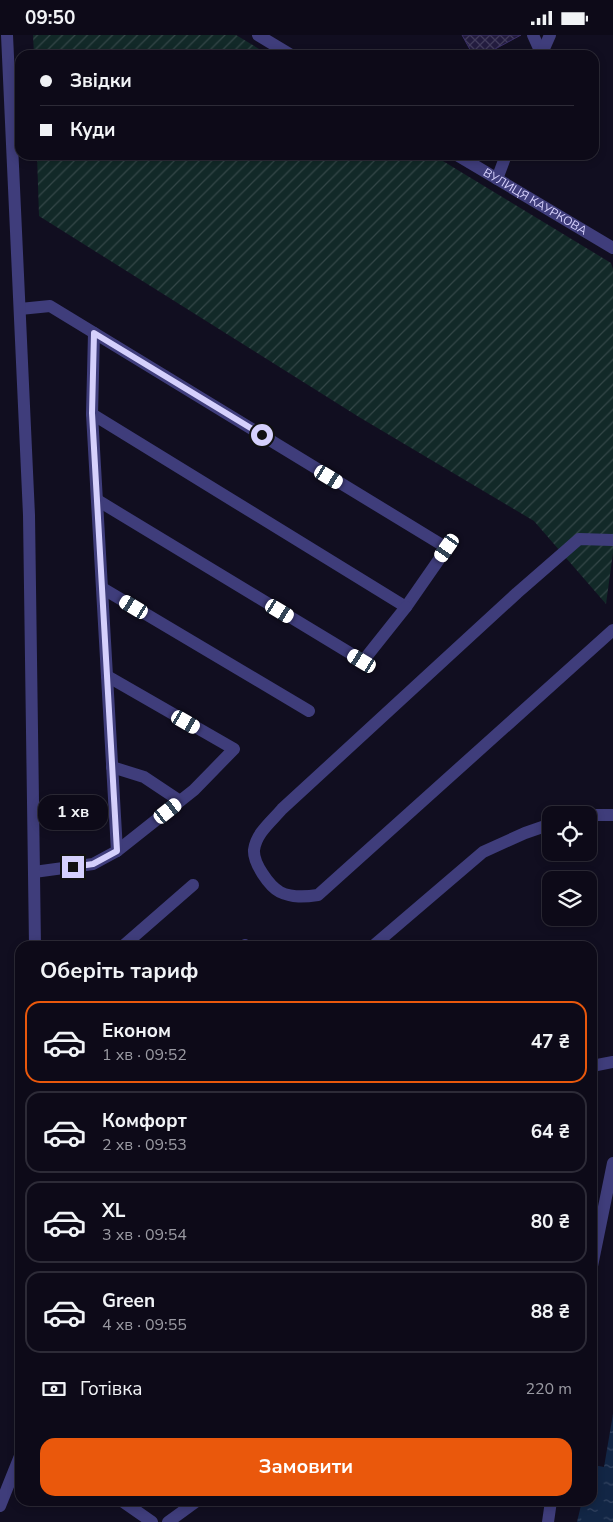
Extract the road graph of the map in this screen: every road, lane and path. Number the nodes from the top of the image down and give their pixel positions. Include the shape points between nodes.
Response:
1 (7, 35) edge
2 (258, 35) edge
3 (533, 35) edge
4 (550, 35) edge
5 (284, 50) edge
6 (540, 50) edge
7 (544, 50) edge
8 (465, 160) edge
9 (504, 160) edge
10 (497, 179) junction
11 (613, 248) edge
12 (20, 309) junction
13 (94, 333) junction
14 (92, 413) junction
15 (97, 500) junction
16 (613, 540) edge
17 (102, 588) junction
18 (406, 607) junction
19 (613, 630) edge
20 (107, 676) junction
21 (310, 711) dead end
22 (112, 767) junction
23 (180, 801) junction
24 (597, 815) edge
25 (613, 815) edge
26 (542, 827) edge
27 (117, 851) junction
28 (34, 872) junction
29 (193, 885) dead end
30 (35, 941) edge
31 (129, 941) edge
32 (379, 941) edge
33 (613, 1062) edge
34 (597, 1065) edge
35 (613, 1163) edge
36 (597, 1241) edge
37 (15, 1468) edge
38 (0, 1506) edge
39 (129, 1506) edge
40 (190, 1506) edge
41 (550, 1506) edge
42 (152, 1522) edge
43 (168, 1522) edge
44 (548, 1522) edge

1 - 12 street
2 - 5 street
3 - 6 street
4 - 7 street
8 - 10 street, ВУЛИЦЯ КАУРКОВА
9 - 10 street
10 - 11 street, ВУЛИЦЯ КАУРКОВА
12 - 13 street via 50,306
12 - 28 street via 29,515
13 - 14 street
13 - 18 street via 447,548
14 - 15 street
14 - 18 street
15 - 17 street
15 - 18 street via 362,661
16 - 19 street via 579,539 312,782 260,834 254,851 258,868 279,891 302,898 318,895
17 - 20 street
17 - 21 street
20 - 22 street
20 - 23 street via 234,749
22 - 23 street via 144,777
22 - 27 street
23 - 27 street
24 - 25 street
26 - 32 street via 483,852
27 - 28 street via 93,864
28 - 30 street
29 - 31 street
33 - 34 street
35 - 36 street
37 - 38 street
39 - 42 street
40 - 43 street
41 - 44 street

